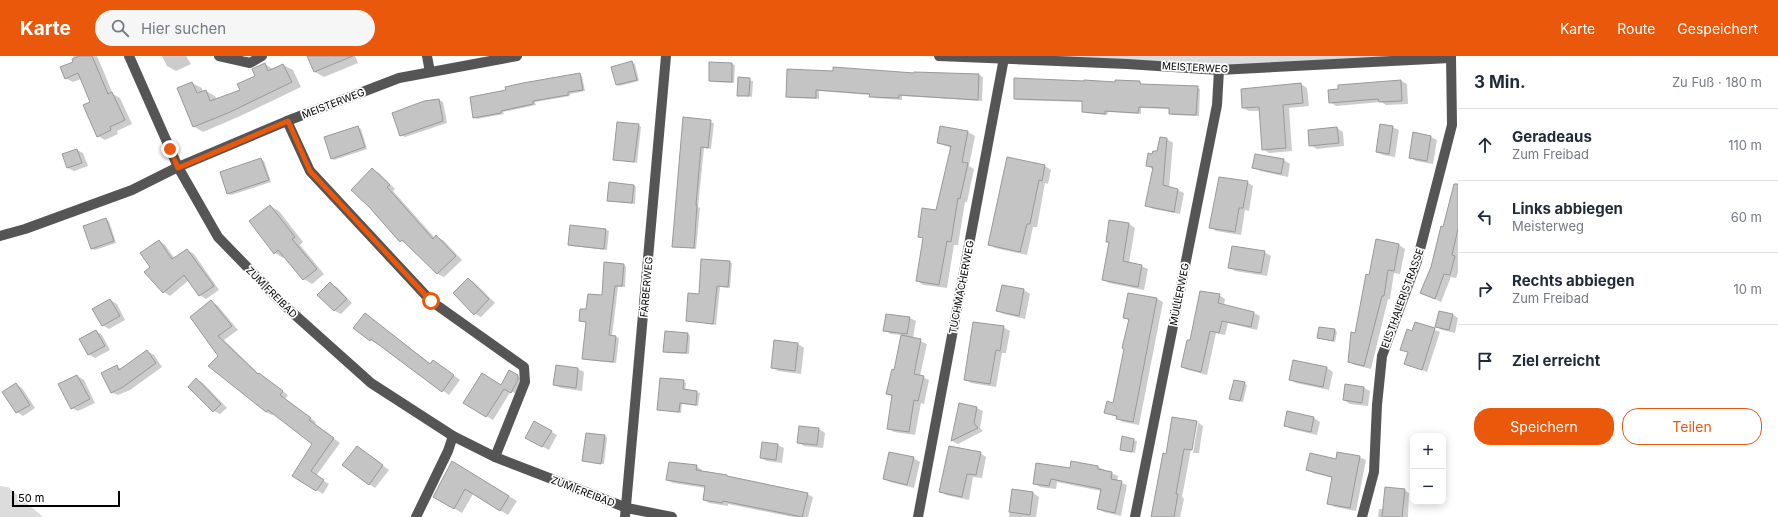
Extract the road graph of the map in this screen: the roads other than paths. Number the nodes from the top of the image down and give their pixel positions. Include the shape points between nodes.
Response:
1 (129, 56) edge
2 (219, 56) edge
3 (262, 56) edge
4 (427, 56) edge
5 (517, 56) edge
6 (666, 56) edge
7 (939, 56) edge
8 (1451, 57) edge
9 (1004, 58) junction
10 (1218, 70) junction
11 (430, 72) junction
12 (288, 121) junction
13 (178, 168) junction
14 (0, 236) edge
15 (454, 436) junction
16 (495, 457) junction
17 (626, 512) edge
18 (416, 517) edge
19 (672, 517) edge
20 (918, 517) edge
21 (1135, 517) edge
22 (1362, 517) edge

1 - 13 street, ZUM FREIBAD
2 - 3 street via 250,63
4 - 11 street
5 - 11 street, MEISTERWEG
6 - 17 street, FÄRBERWEG
7 - 9 street, MEISTERWEG
8 - 10 street, MEISTERWEG
8 - 22 street, ELSTHALER STRASSE via 1452,126 1417,261 1382,356 1374,472
9 - 10 street, MEISTERWEG
9 - 20 street, TUCHMACHERWEG
10 - 21 street, MÜLLERWEG via 1217,105
11 - 12 street, MEISTERWEG via 399,78
12 - 13 street, MEISTERWEG
12 - 16 street via 310,171 431,301 524,367 526,382
13 - 14 street, MEISTERWEG via 132,190
13 - 15 street, ZUM FREIBAD via 218,237 285,306 371,383
15 - 16 street, ZUM FREIBAD
15 - 18 street
16 - 17 street, ZUM FREIBAD
17 - 19 street, ZUM FREIBAD

